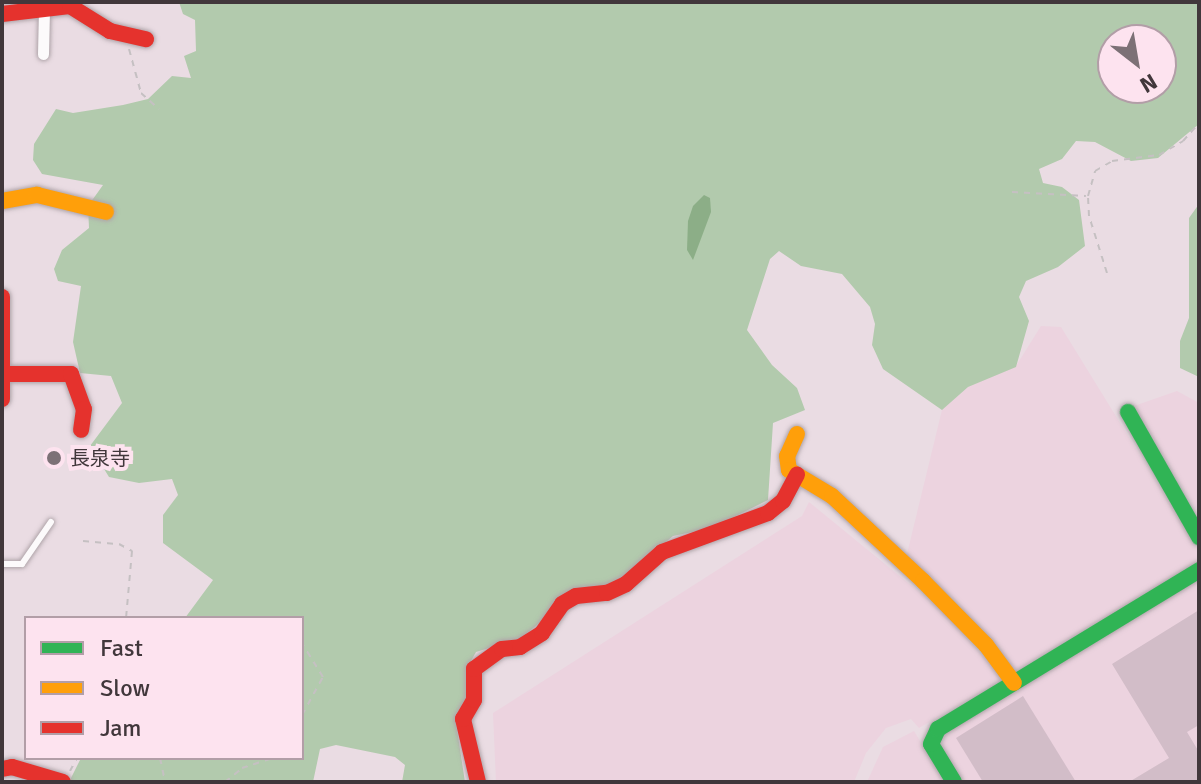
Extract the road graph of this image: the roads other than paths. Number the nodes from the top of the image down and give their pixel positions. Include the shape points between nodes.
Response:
1 (44, 9) junction
2 (2, 14) edge
3 (138, 37) road end
4 (43, 54) dead end
5 (2, 201) edge
6 (106, 212) dead end
7 (2, 297) edge
8 (5, 374) junction
9 (2, 399) edge
10 (1128, 412) dead end
11 (81, 430) dead end
12 (797, 434) dead end
13 (797, 475) junction
14 (51, 522) dead end
15 (1199, 537) edge
16 (2, 564) edge
17 (1199, 570) edge
18 (1014, 683) junction
19 (2, 769) edge
20 (63, 782) edge
21 (478, 782) edge
22 (954, 782) edge

1 - 2 street
1 - 3 street via 70,6 93,22
1 - 4 street
5 - 6 street via 37,195
7 - 8 street
8 - 9 street
8 - 11 street via 71,374 84,409
10 - 15 street
12 - 13 street via 787,456 789,470
13 - 18 street via 832,496 923,581 986,645
13 - 21 street via 783,501 768,513 662,552 626,584 607,593 576,596 562,604 542,633 520,647 502,649 474,669 474,700 463,719
14 - 16 lane via 22,564
17 - 18 street
18 - 22 street via 933,737 933,749
19 - 20 street via 12,767

